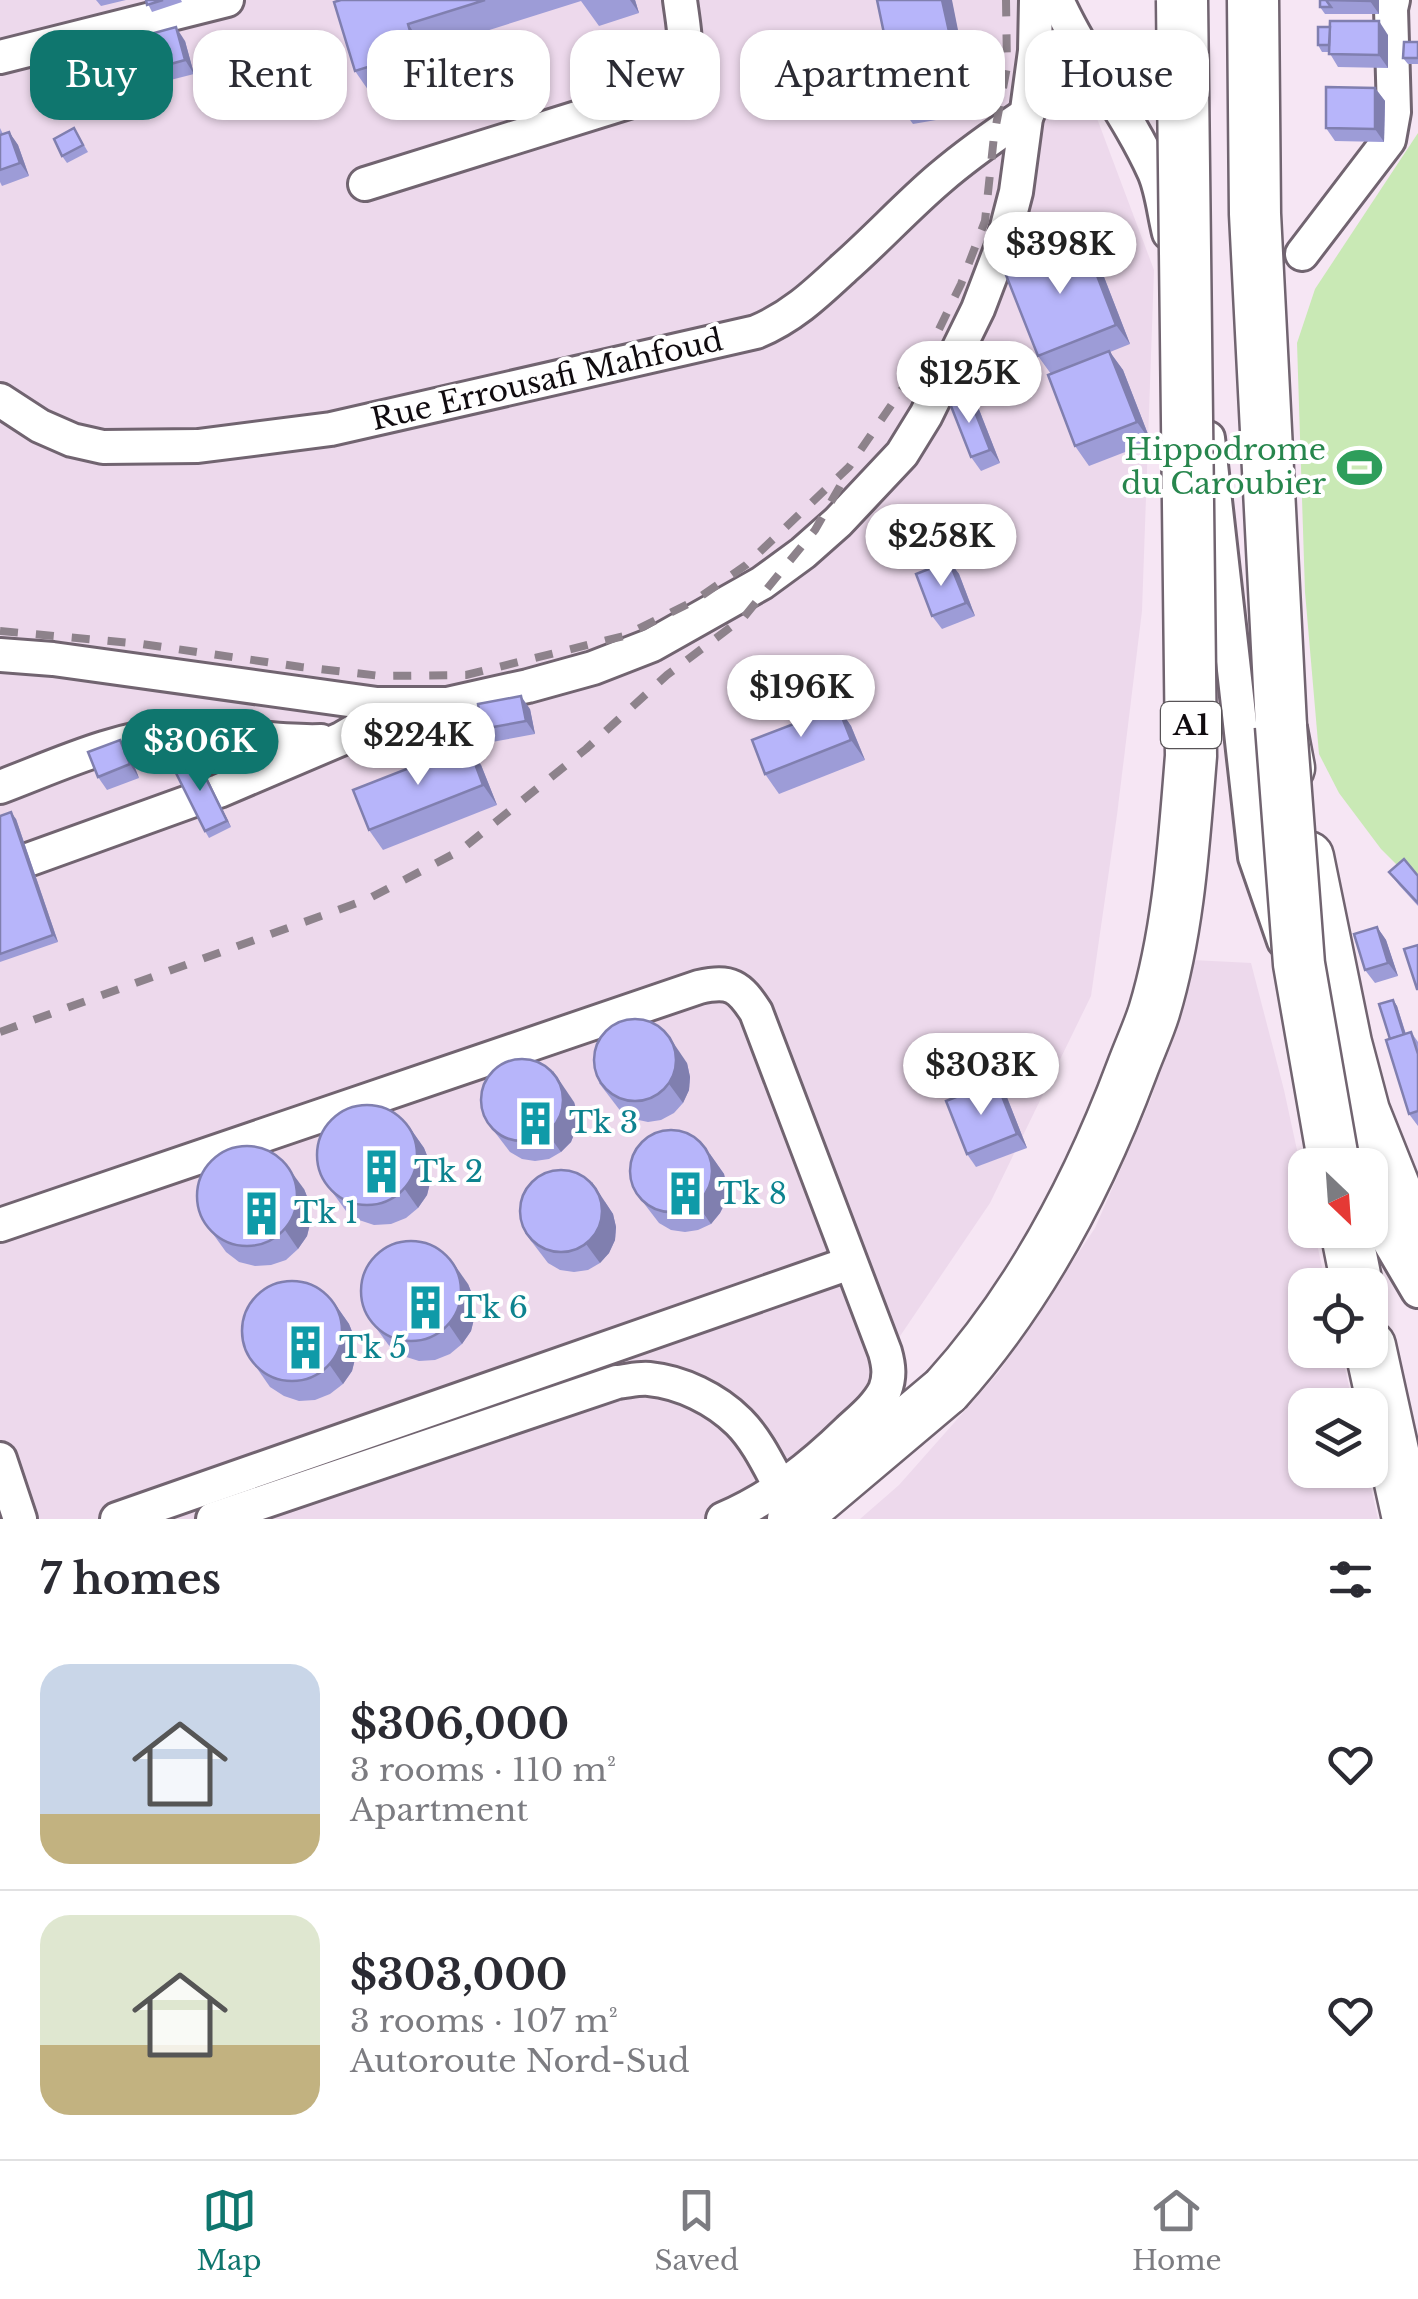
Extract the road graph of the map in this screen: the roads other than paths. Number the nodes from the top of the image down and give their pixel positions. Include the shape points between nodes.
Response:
1 (227, 0) edge
2 (680, 0) edge
3 (1036, 0) edge
4 (1057, 0) edge
5 (1182, 0) edge
6 (1253, 0) edge
7 (1393, 0) edge
8 (1035, 30) edge
9 (0, 57) edge
10 (1025, 116) edge
11 (1027, 120) edge
12 (365, 184) dead end
13 (1302, 254) dead end
14 (0, 400) edge
15 (0, 655) edge
16 (377, 704) junction
17 (1281, 726) junction
18 (341, 739) junction
19 (0, 787) edge
20 (0, 870) edge
21 (1331, 1148) edge
22 (1355, 1148) edge
23 (0, 1225) edge
24 (1388, 1240) edge
25 (1418, 1246) edge
26 (850, 1264) junction
27 (1418, 1291) edge
28 (1375, 1368) edge
29 (946, 1390) junction
30 (0, 1459) edge
31 (787, 1504) edge
32 (20, 1519) edge
33 (117, 1519) edge
34 (213, 1519) edge
35 (722, 1519) edge
36 (828, 1519) edge
37 (1408, 1519) edge

1 - 9 street
2 - 12 street via 684,59 657,93
3 - 8 street
4 - 22 street via 1156,175 1202,380 1254,858
5 - 29 highway, A1, bridge via 1191,756 1170,940 1154,1011 1109,1130 1059,1229 992,1336
6 - 17 highway via 1255,214
7 - 13 street via 1389,140
10 - 14 street, Rue Errousafi Mahfoud via 940,178 804,305 756,332 332,429 198,446 72,440
11 - 16 street via 1002,246 926,415 902,454 803,553 652,645 593,668 447,704
15 - 16 street
16 - 18 street via 362,726
17 - 21 highway, bridge via 1299,964
17 - 25 highway, bridge via 1354,1077
18 - 19 street via 172,734 115,745
18 - 20 street via 220,792
23 - 26 street via 716,983 734,986 756,1012
24 - 27 street
26 - 31 street via 889,1377 883,1394 818,1460
26 - 33 street
28 - 37 highway
29 - 31 highway
29 - 36 highway via 918,1430
30 - 32 street
31 - 34 street via 741,1423 713,1400 646,1379 618,1382
31 - 35 street

